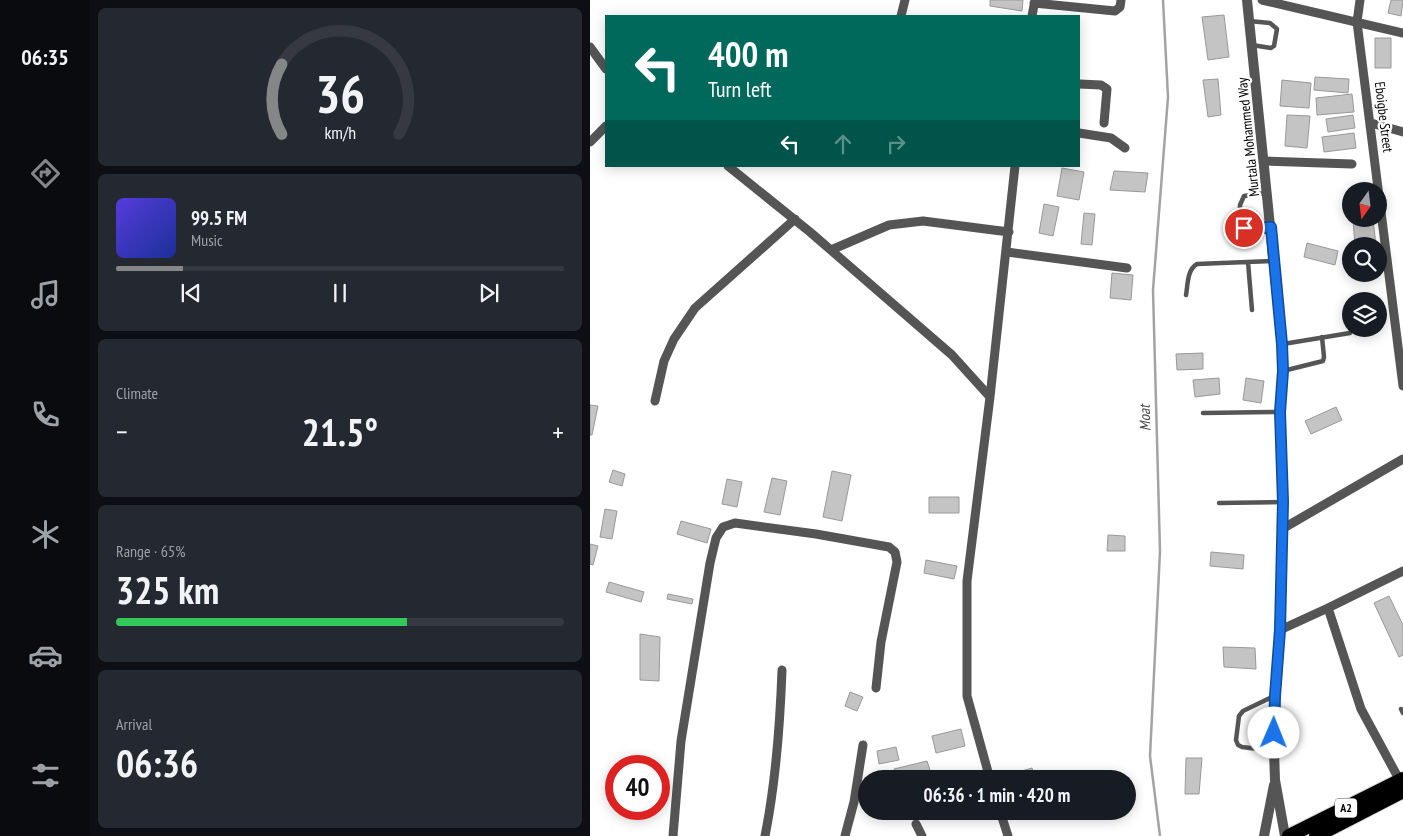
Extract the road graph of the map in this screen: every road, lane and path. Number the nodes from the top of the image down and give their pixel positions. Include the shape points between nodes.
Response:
1 (905, 0) edge
2 (1122, 0) edge
3 (1247, 0) edge
4 (1262, 0) edge
5 (1360, 0) edge
6 (1034, 1) edge
7 (900, 15) edge
8 (1032, 15) edge
9 (1249, 21) junction
10 (1357, 22) junction
11 (1403, 33) edge
12 (1252, 45) junction
13 (590, 47) edge
14 (605, 68) edge
15 (1080, 84) edge
16 (1104, 123) dead end
17 (1371, 123) junction
18 (605, 127) edge
19 (1403, 132) edge
20 (1080, 133) edge
21 (590, 142) edge
22 (1126, 148) dead end
23 (1264, 161) junction
24 (1352, 164) dead end
25 (729, 167) edge
26 (1015, 167) edge
27 (1267, 192) junction
28 (795, 219) junction
29 (1271, 227) junction
30 (1009, 232) junction
31 (831, 250) junction
32 (1007, 252) junction
33 (1274, 260) junction
34 (1248, 262) junction
35 (1127, 268) dead end
36 (1186, 295) dead end
37 (1252, 310) dead end
38 (1342, 334) edge
39 (1322, 337) junction
40 (1282, 344) junction
41 (1283, 371) junction
42 (1403, 386) edge
43 (990, 397) junction
44 (655, 402) dead end
45 (1280, 412) junction
46 (1204, 413) dead end
47 (1403, 459) edge
48 (1219, 502) dead end
49 (1283, 502) junction
50 (1282, 529) junction
51 (1403, 571) edge
52 (1328, 608) junction
53 (1280, 630) junction
54 (782, 670) dead end
55 (876, 688) dead end
56 (1275, 696) junction
57 (863, 745) dead end
58 (1274, 751) junction
59 (988, 770) edge
60 (1275, 780) junction
61 (1402, 784) edge
62 (1003, 820) edge
63 (916, 824) dead end
64 (673, 836) edge
65 (765, 836) edge
66 (845, 836) edge
67 (922, 836) edge
68 (1008, 836) edge
69 (1264, 836) edge
70 (1285, 836) edge
71 (1289, 836) edge
72 (1316, 836) edge

1 - 7 street
2 - 6 street via 1115,11
3 - 9 street, Murtala Mohammed Way
4 - 10 street
5 - 10 street, Eboigbe Street
6 - 8 street
9 - 12 street, Murtala Mohammed Way
9 - 12 lane via 1270,23 1277,29 1271,48
10 - 11 street
10 - 17 street, Eboigbe Street
12 - 23 street, Murtala Mohammed Way
13 - 14 street
15 - 16 street via 1101,85 1107,90
17 - 19 street
17 - 42 street, Eboigbe Street
18 - 21 street
20 - 22 street via 1111,138
23 - 24 street
23 - 27 street, Murtala Mohammed Way
25 - 28 street
26 - 30 street
27 - 29 street, Murtala Mohammed Way
27 - 29 lane via 1244,196 1240,205 1240,224 1248,229
28 - 31 street
28 - 44 street via 694,308 664,361
29 - 33 street, Murtala Mohammed Way
30 - 31 street via 923,221 889,225
30 - 32 street
31 - 43 street via 952,355
32 - 35 street
32 - 43 street
33 - 34 lane
33 - 40 street, Murtala Mohammed Way
34 - 36 lane via 1197,264 1192,268
34 - 37 lane
38 - 39 lane
39 - 40 lane
39 - 41 lane via 1323,361
40 - 41 street, Murtala Mohammed Way
41 - 45 street, Murtala Mohammed Way
43 - 59 street via 966,581 967,696
45 - 46 lane
45 - 49 street, Murtala Mohammed Way
47 - 50 street
48 - 49 lane
49 - 50 street, Murtala Mohammed Way
50 - 53 street, Murtala Mohammed Way
51 - 52 street
52 - 53 street
52 - 61 street via 1361,709
53 - 56 street, Murtala Mohammed Way
54 - 65 street via 777,760
55 - 64 street via 881,642 897,562 895,552 890,547 816,534 735,523 723,527 716,538 710,563 681,741
56 - 58 street, Murtala Mohammed Way
56 - 58 lane via 1242,711 1236,740 1242,747
57 - 66 street
58 - 60 street, Murtala Mohammed Way
60 - 69 street
60 - 70 street
61 - 71 highway, A2
61 - 72 highway, A2
62 - 68 street
63 - 67 street

